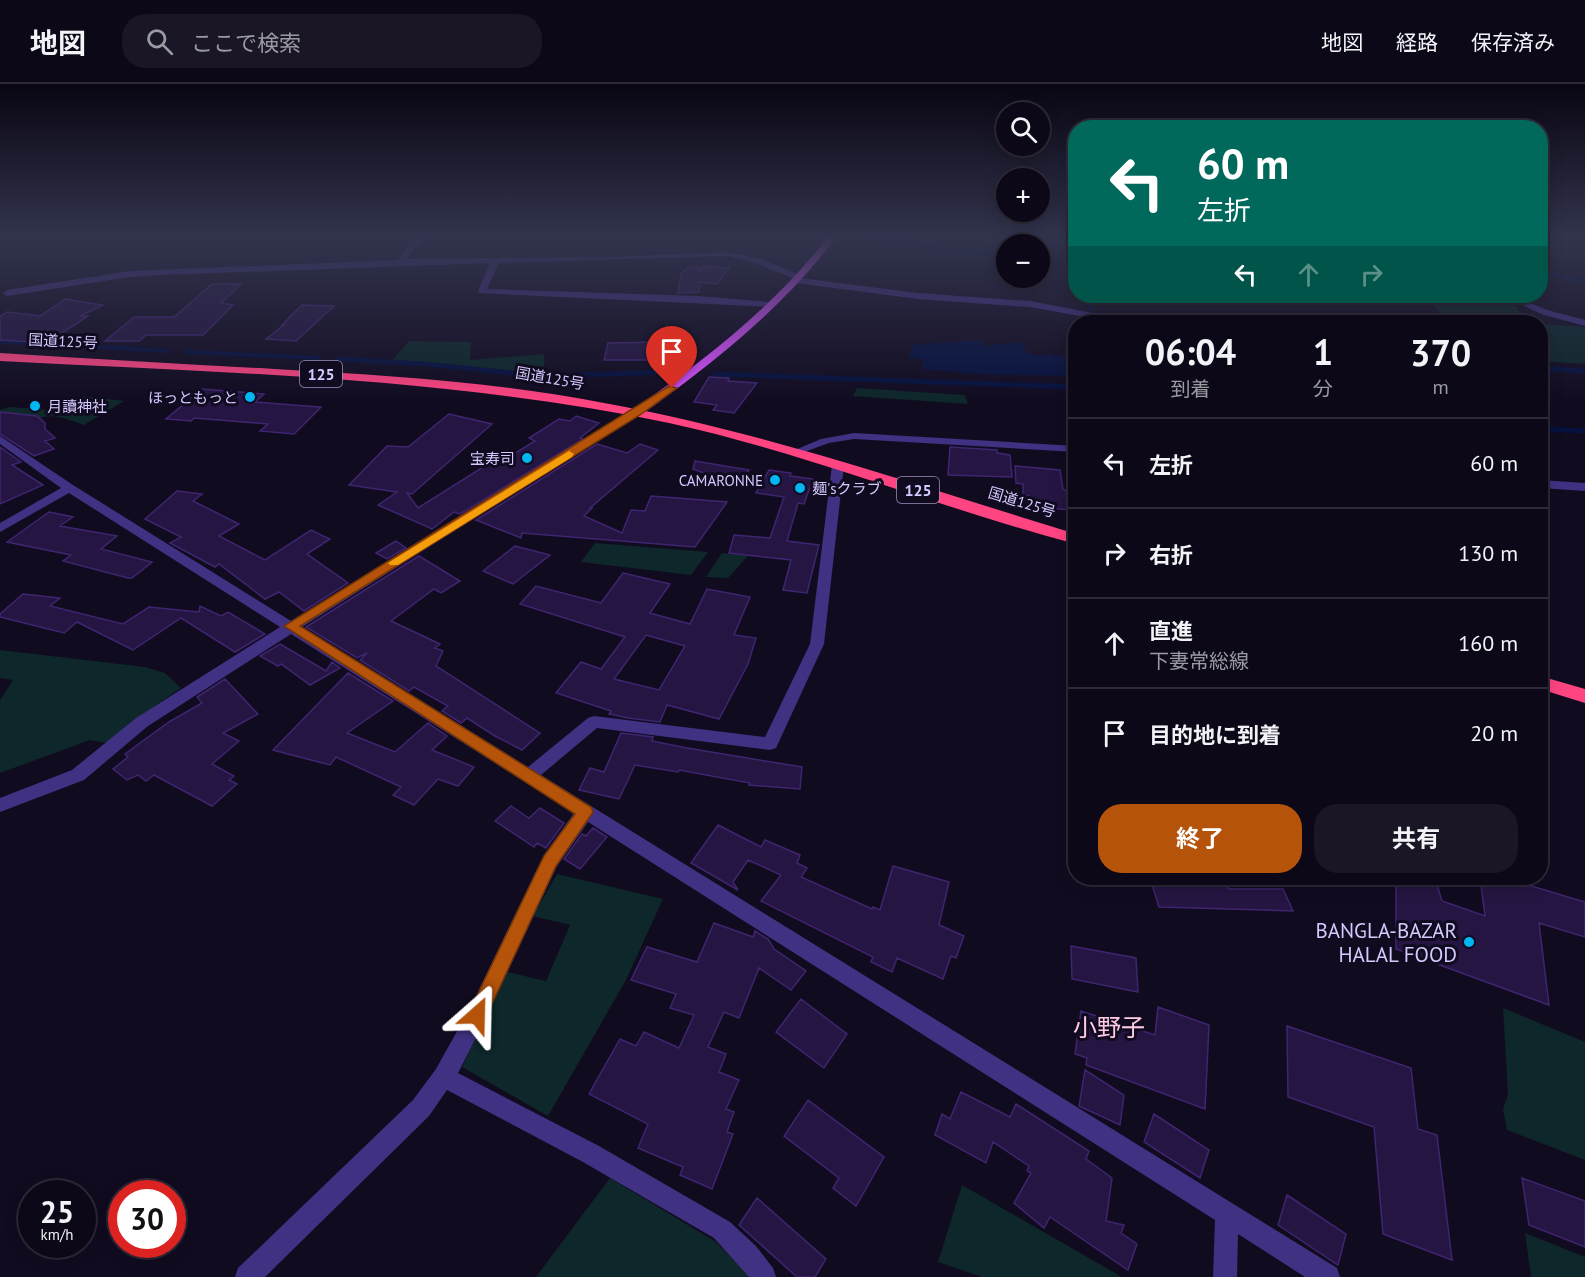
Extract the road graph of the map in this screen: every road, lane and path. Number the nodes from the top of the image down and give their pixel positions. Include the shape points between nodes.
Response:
1 (499, 292) edge
2 (783, 292) edge
3 (887, 292) edge
4 (1524, 303) edge
5 (769, 305) junction
6 (1089, 315) edge
7 (1585, 323) edge
8 (0, 357) edge
9 (636, 412) junction
10 (0, 439) edge
11 (1068, 449) edge
12 (796, 452) junction
13 (838, 465) junction
14 (1548, 485) edge
15 (1585, 487) edge
16 (69, 488) junction
17 (0, 528) edge
18 (1068, 537) edge
19 (291, 626) junction
20 (1548, 684) edge
21 (1585, 696) edge
22 (528, 777) junction
23 (0, 805) edge
24 (585, 812) junction
25 (444, 1077) junction
26 (1227, 1213) junction
27 (247, 1277) edge
28 (764, 1277) edge
29 (1225, 1277) edge
30 (1328, 1277) edge

1 - 5 street
2 - 5 main road
3 - 6 street via 1030,304
4 - 7 street
5 - 9 main road via 724,348
8 - 9 highway, 国道125号 / 125 via 420,381
9 - 12 highway, 国道125号 / 125
9 - 19 street
10 - 16 street
11 - 12 street via 854,436 816,443
12 - 13 highway, 国道125号 / 125
13 - 18 highway, 国道125号 / 125
13 - 22 street via 818,644 770,744 594,722
14 - 15 street
16 - 17 street
16 - 19 street
19 - 22 street
19 - 23 street via 142,722 78,775
20 - 21 highway
22 - 24 street
24 - 25 street via 550,861
24 - 26 street
25 - 27 street via 421,1108
25 - 28 street via 591,1154 722,1230
26 - 29 street
26 - 30 street

